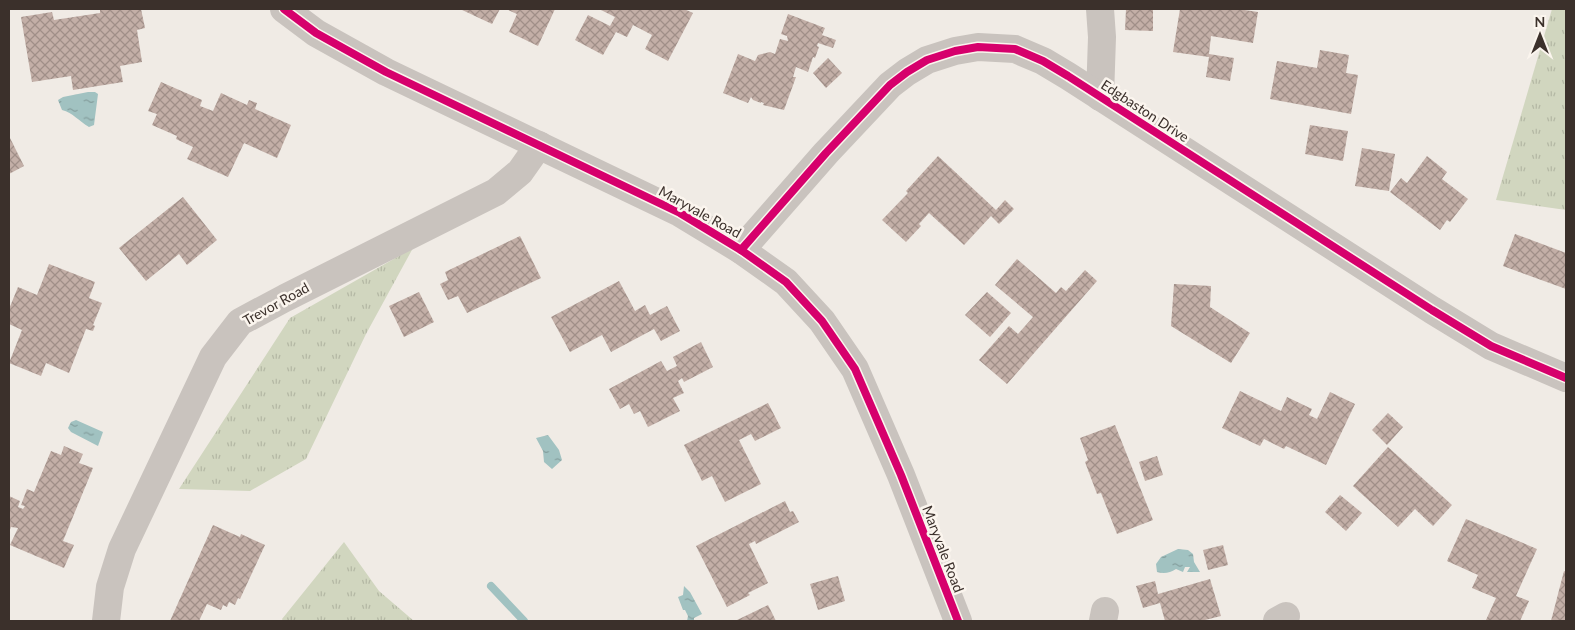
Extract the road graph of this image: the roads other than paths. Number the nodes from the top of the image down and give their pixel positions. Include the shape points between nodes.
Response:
1 (284, 9) edge
2 (1100, 9) edge
3 (1100, 97) junction
4 (539, 145) junction
5 (742, 250) junction
6 (1566, 378) edge
7 (949, 617) edge
8 (106, 621) edge

1 - 4 street, Maryvale Road via 316,33 386,72
2 - 3 street
3 - 5 street, Edgbaston Drive via 1043,61 1015,49 978,48 927,60 890,85
3 - 6 street, Edgbaston Drive via 1432,310 1492,346
4 - 5 street, Maryvale Road via 680,213
4 - 8 street, Trevor Road via 520,172 496,192 240,322 213,357 122,550 110,587
5 - 7 street, Maryvale Road via 786,282 822,321 855,369 901,475

